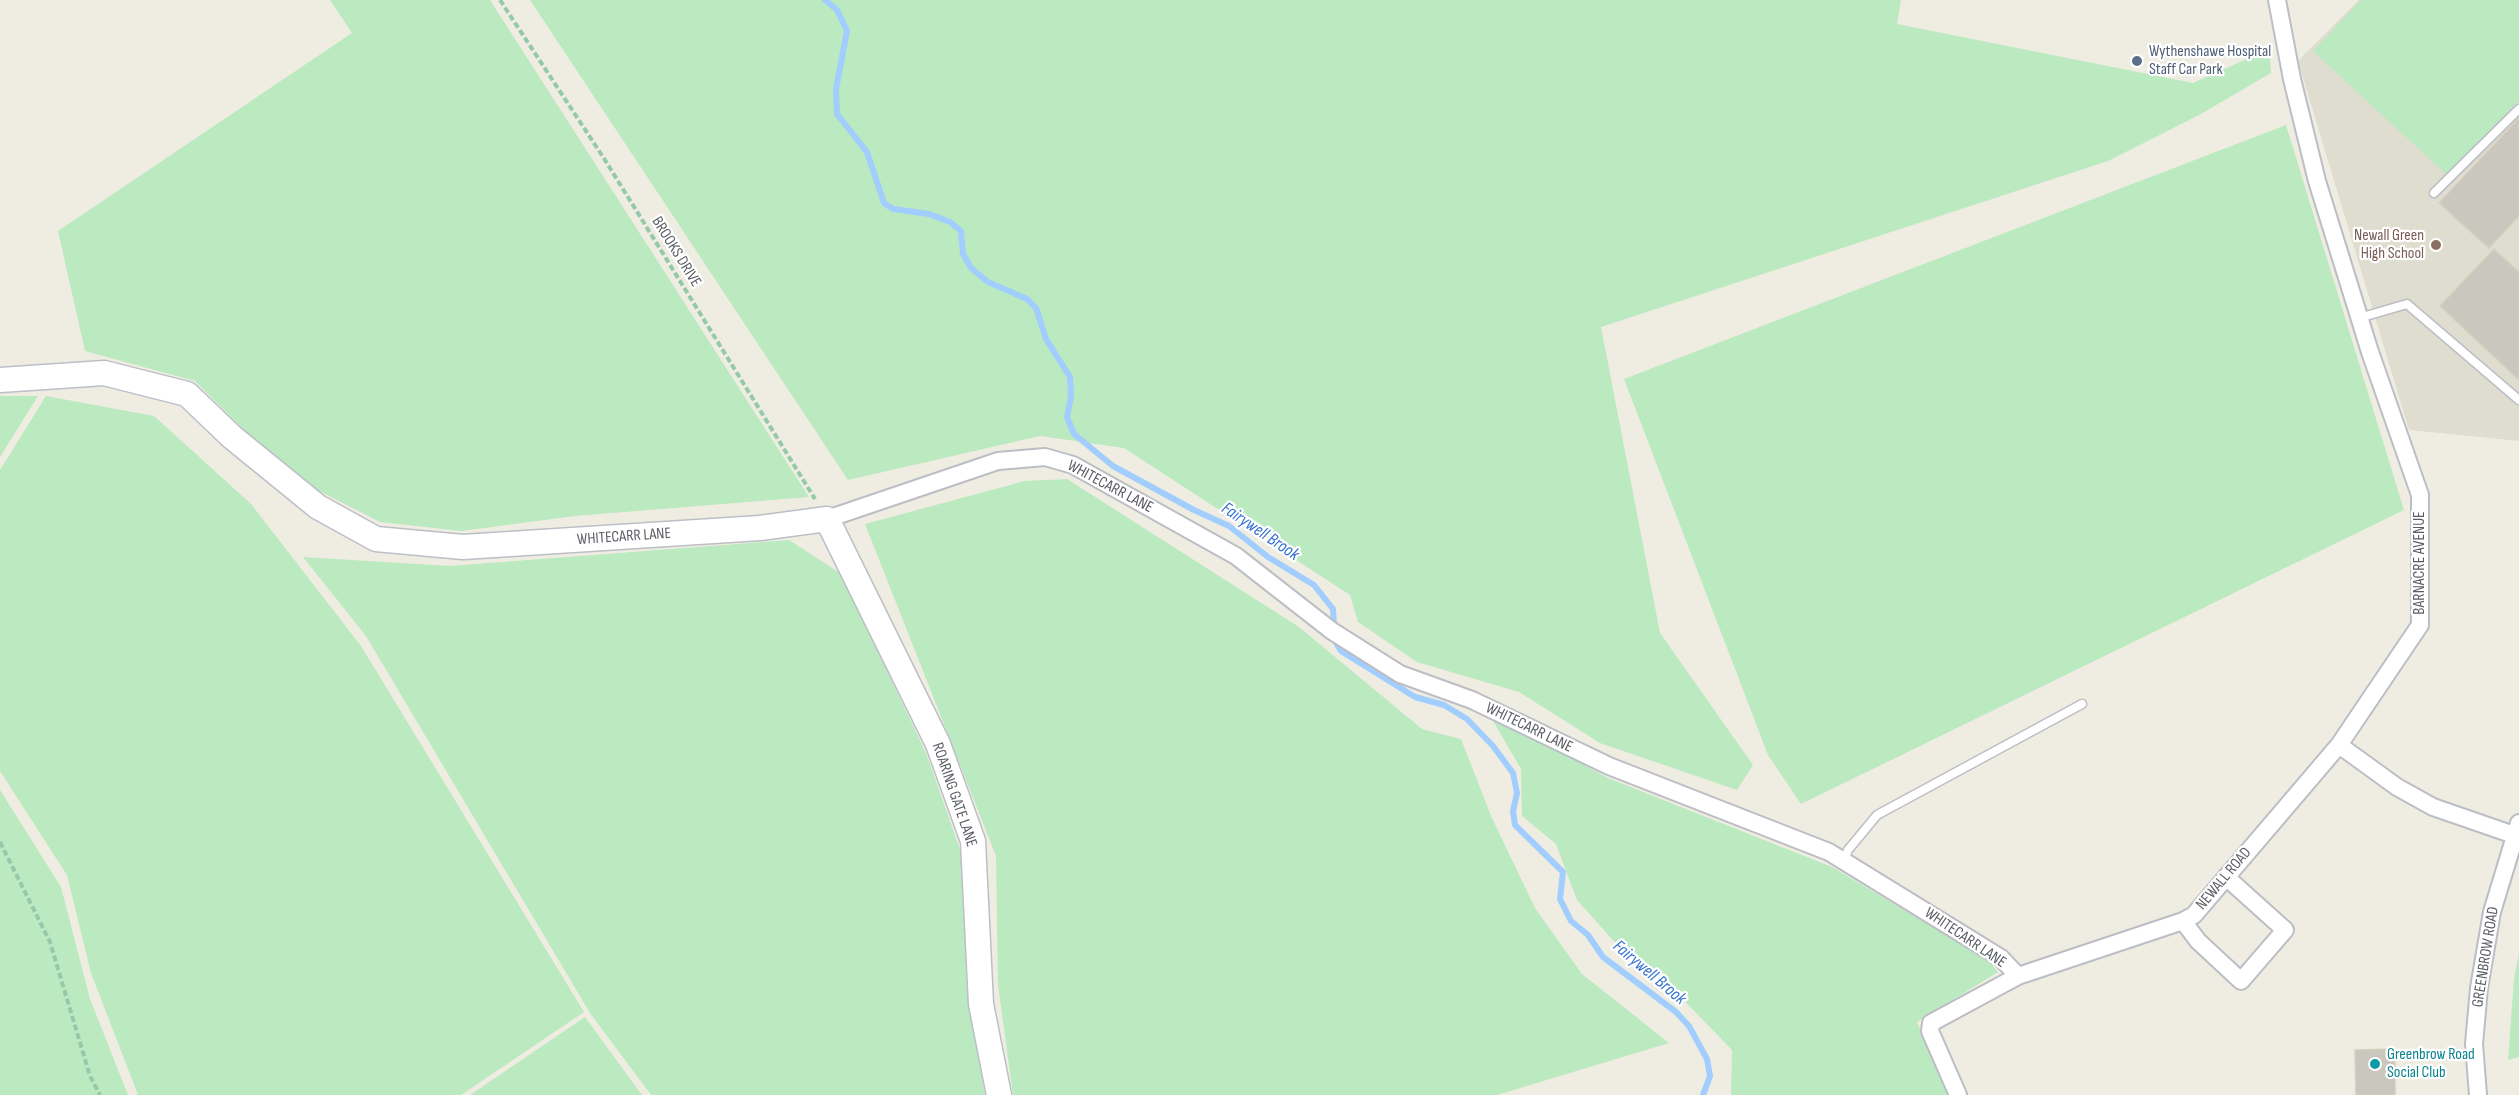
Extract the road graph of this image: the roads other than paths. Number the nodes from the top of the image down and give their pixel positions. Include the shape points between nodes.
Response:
1 (2277, 0) edge
2 (2519, 109) edge
3 (2434, 193) dead end
4 (2359, 318) junction
5 (0, 380) edge
6 (2519, 400) edge
7 (827, 519) junction
8 (2082, 704) dead end
9 (2339, 745) junction
10 (2517, 829) edge
11 (1844, 861) junction
12 (2226, 877) junction
13 (2182, 921) junction
14 (2018, 976) junction
15 (999, 1095) edge
16 (1958, 1095) edge
17 (2478, 1095) edge

1 - 4 street, BARNACRE AVENUE via 2317,181
2 - 3 lane
4 - 6 lane via 2407,304
4 - 9 street, BARNACRE AVENUE via 2420,495 2420,625
5 - 7 street, WHITECARR LANE via 104,373 187,394 232,437 318,507 376,539 463,547 760,528
7 - 11 street, WHITECARR LANE via 998,461 1045,457 1073,465 1236,556 1332,631 1400,674 1472,700 1609,766
7 - 15 street, ROARING GATE LANE via 938,744 974,841 981,1004
8 - 11 lane via 1877,815 1848,850
9 - 10 street via 2397,787 2433,807
9 - 12 street, NEWALL ROAD
10 - 17 street, GREENBROW ROAD via 2492,912 2480,988 2474,1044
11 - 14 street, WHITECARR LANE via 2001,958
12 - 13 street, NEWALL ROAD via 2194,915
12 - 13 street via 2285,930 2241,981
13 - 14 street, NEWALL ROAD
14 - 16 street, NEWALL ROAD via 1931,1023 1930,1031

